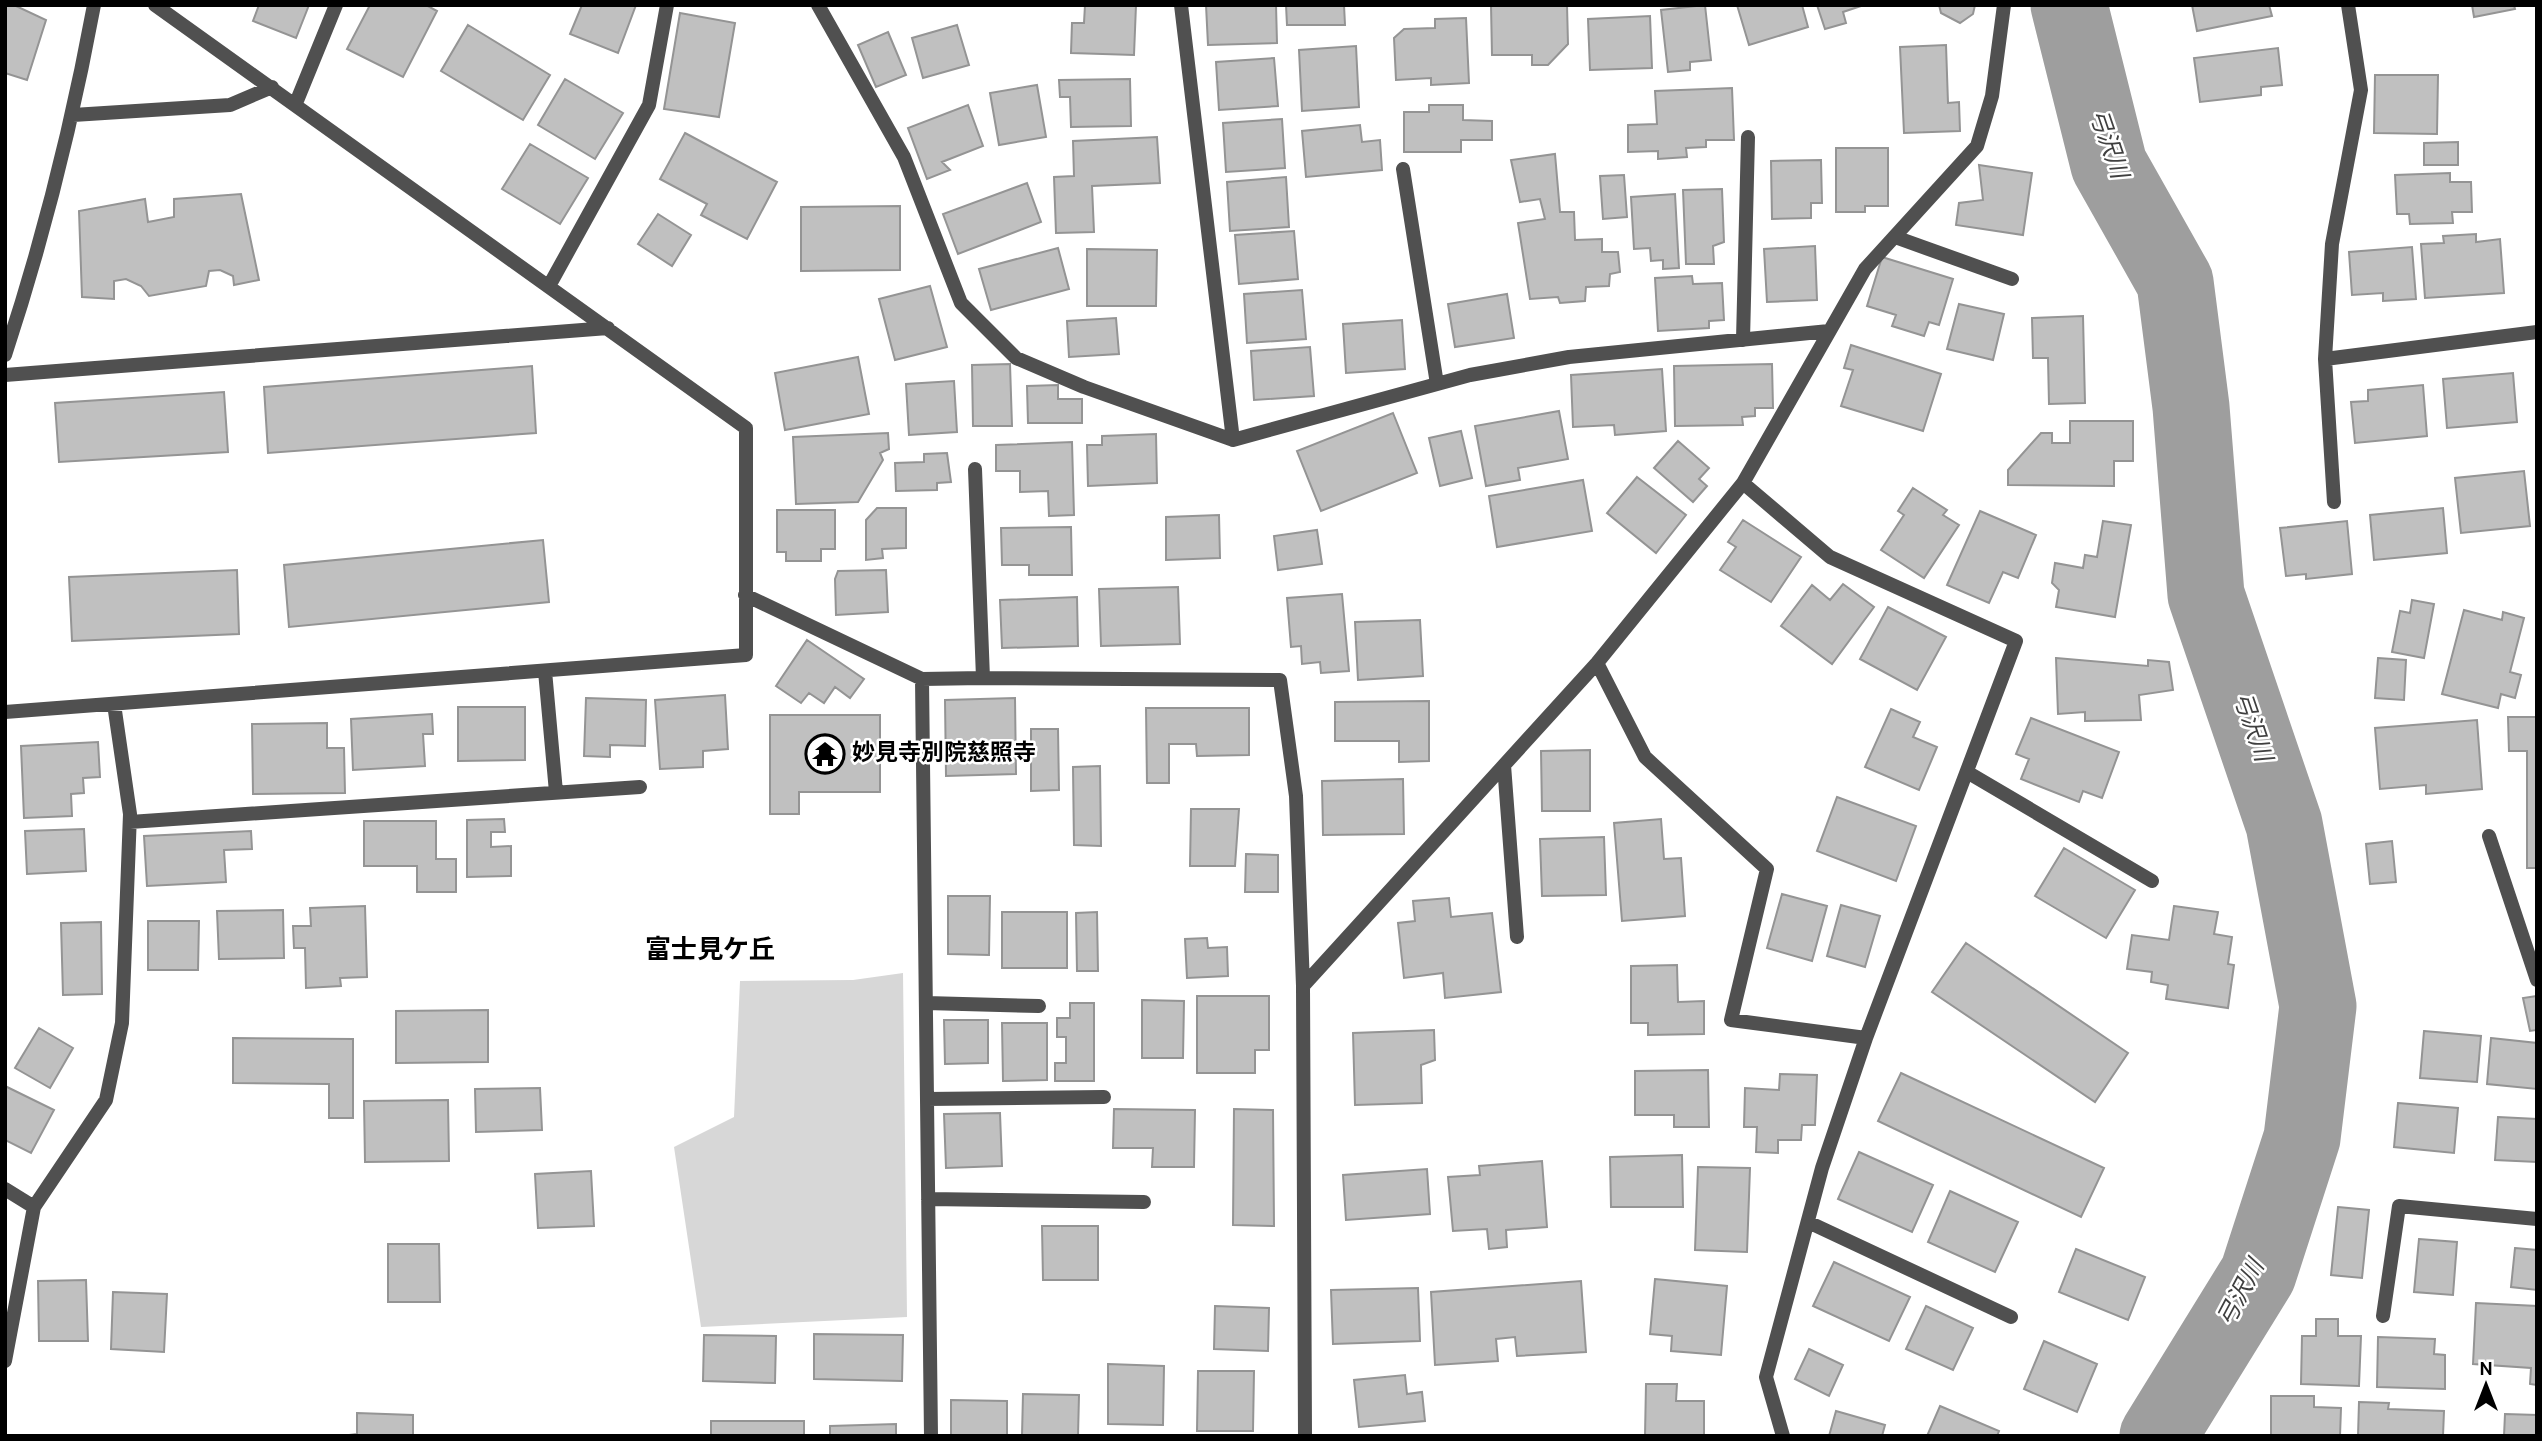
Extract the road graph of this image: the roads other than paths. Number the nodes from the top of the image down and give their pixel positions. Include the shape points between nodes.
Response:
1 (94, 5) edge
2 (155, 5) edge
3 (335, 5) edge
4 (667, 5) edge
5 (818, 5) edge
6 (1181, 5) edge
7 (2004, 5) edge
8 (2348, 5) edge
9 (272, 88) junction
10 (296, 103) junction
11 (74, 115) junction
12 (1748, 137) dead end
13 (1403, 169) dead end
14 (1895, 237) junction
15 (2012, 279) dead end
16 (549, 286) junction
17 (608, 328) junction
18 (1829, 331) junction
19 (2537, 332) edge
20 (1743, 340) junction
21 (5, 355) edge
22 (2325, 359) junction
23 (5, 375) edge
24 (1437, 384) junction
25 (1233, 440) junction
26 (975, 469) dead end
27 (1743, 483) junction
28 (2334, 502) dead end
29 (745, 595) junction
30 (1597, 663) junction
31 (545, 671) junction
32 (983, 678) junction
33 (922, 679) junction
34 (114, 704) junction
35 (5, 712) edge
36 (1504, 765) junction
37 (1967, 772) junction
38 (640, 786) dead end
39 (556, 792) junction
40 (130, 822) junction
41 (2489, 836) dead end
42 (2152, 881) dead end
43 (1517, 937) dead end
44 (2537, 980) edge
45 (1303, 986) junction
46 (926, 1003) junction
47 (1039, 1006) dead end
48 (1866, 1038) junction
49 (1104, 1097) dead end
50 (927, 1099) junction
51 (5, 1189) edge
52 (928, 1199) junction
53 (1144, 1202) dead end
54 (34, 1207) junction
55 (2537, 1219) edge
56 (1808, 1222) junction
57 (2383, 1316) dead end
58 (2011, 1317) dead end
59 (5, 1361) edge
60 (931, 1436) edge
61 (1305, 1436) edge
62 (1783, 1436) edge

1 - 11 street
2 - 9 street
3 - 10 street
4 - 16 street via 649,105
5 - 25 street via 904,157 961,303 1016,358
6 - 25 street
7 - 14 street via 1993,96 1977,146
8 - 22 street via 2361,90 2332,244
9 - 10 street
9 - 11 street via 230,105
10 - 16 street
11 - 21 street
12 - 20 street
13 - 24 street
14 - 15 street
14 - 18 street via 1866,269
16 - 17 street
17 - 23 street
17 - 29 street via 747,428
18 - 20 street
18 - 27 street
19 - 22 street
20 - 24 street via 1569,357
22 - 28 street
24 - 25 street
26 - 32 street
27 - 30 street
27 - 37 street via 1830,557 2016,641
29 - 31 street via 746,655
29 - 33 street
30 - 36 street
30 - 48 street via 1645,757 1767,869 1731,1020
31 - 34 street
31 - 39 street
32 - 33 street
32 - 45 street via 1280,680 1296,796
33 - 46 street
34 - 35 street
34 - 40 street
36 - 43 street
36 - 45 street
37 - 42 street
37 - 48 street
38 - 39 street
39 - 40 street
40 - 54 street via 122,1023 106,1100
41 - 44 street
45 - 61 street
46 - 47 street
46 - 50 street
48 - 56 street
49 - 50 street
50 - 52 street
51 - 54 street
52 - 53 street
52 - 60 street
54 - 59 street
55 - 57 street via 2399,1206
56 - 58 street
56 - 62 street via 1766,1377

